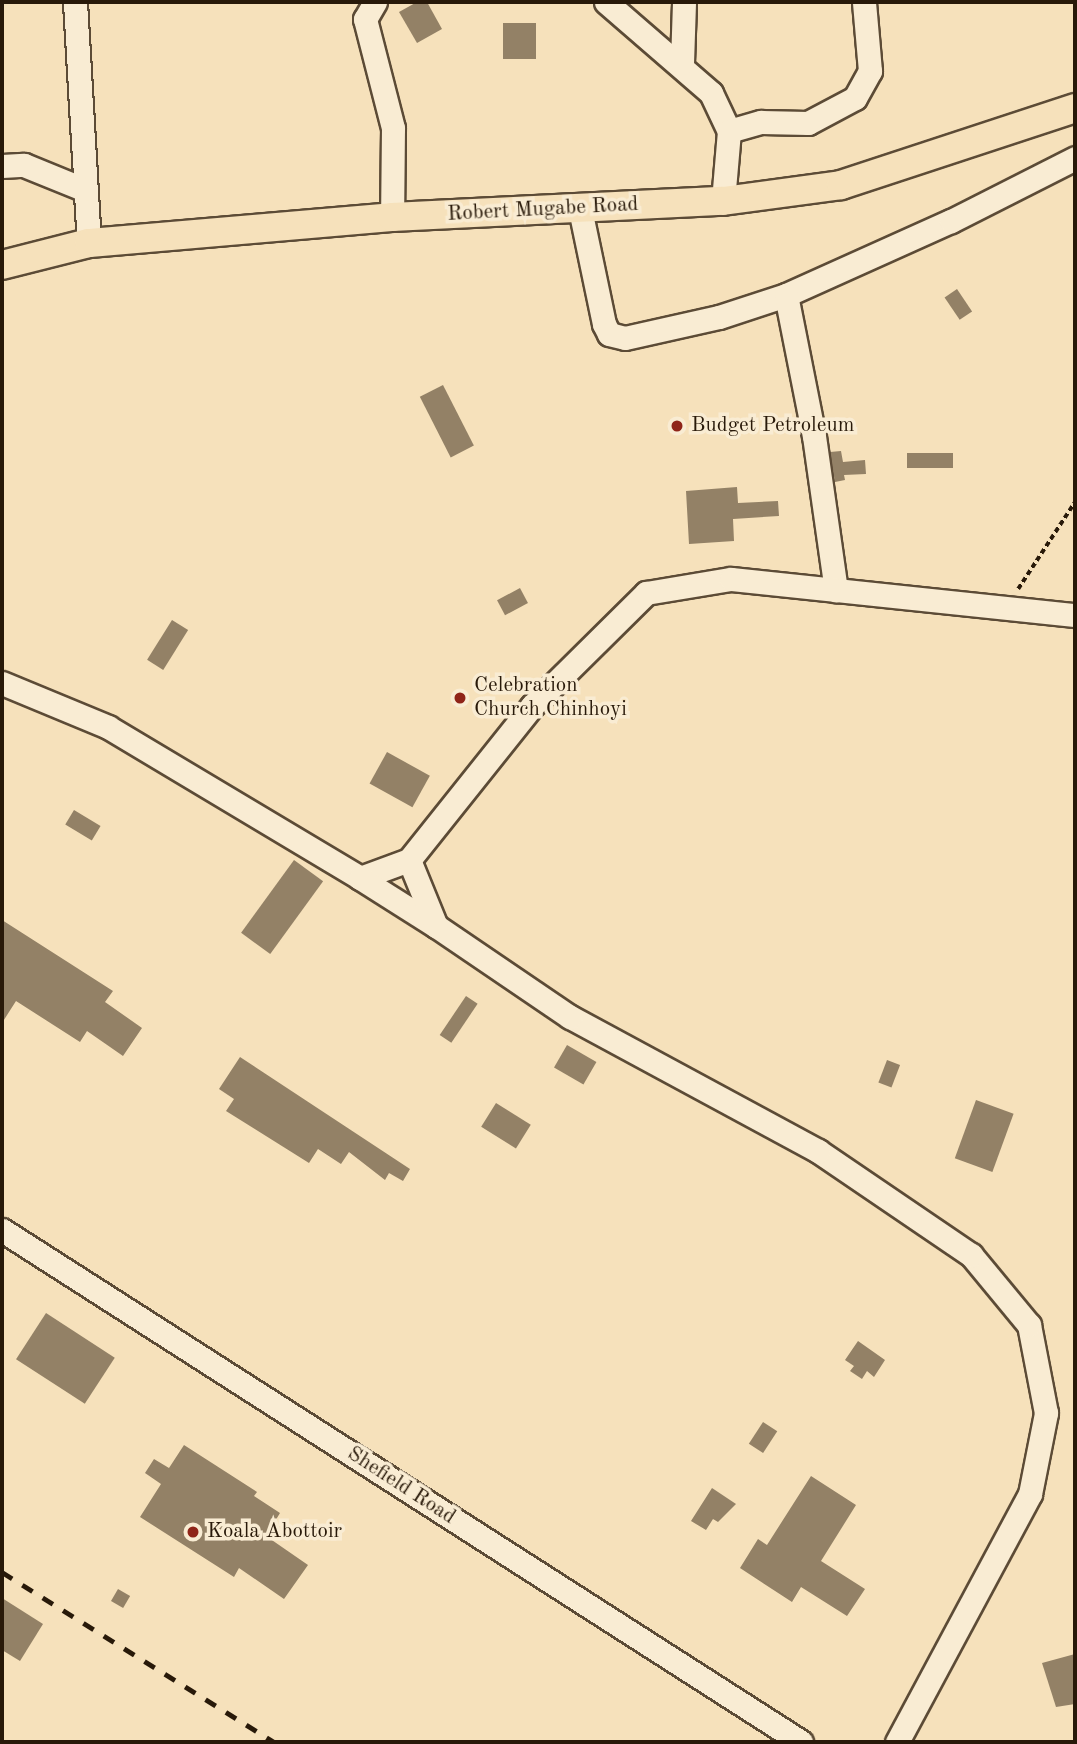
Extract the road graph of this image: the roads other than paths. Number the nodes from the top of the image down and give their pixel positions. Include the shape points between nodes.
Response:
1 (75, 2) edge
2 (375, 2) edge
3 (606, 2) edge
4 (684, 2) edge
5 (864, 2) edge
6 (682, 63) junction
7 (1075, 108) edge
8 (729, 131) junction
9 (1075, 158) edge
10 (2, 166) edge
11 (83, 189) junction
12 (723, 201) junction
13 (580, 209) junction
14 (392, 217) junction
15 (89, 243) junction
16 (2, 265) edge
17 (786, 295) junction
18 (836, 590) junction
19 (1075, 615) edge
20 (2, 683) edge
21 (409, 860) junction
22 (360, 878) junction
23 (436, 926) junction
24 (2, 1230) edge
25 (801, 1742) edge
26 (897, 1742) edge

1 - 11 street
2 - 14 street via 365,19 393,128
3 - 6 street
4 - 6 street
5 - 8 street via 870,71 855,97 808,123 761,122
6 - 8 street via 711,93
7 - 12 main road, Robert Mugabe Road via 841,185
8 - 12 street
9 - 17 street via 951,221
10 - 11 street via 24,165
11 - 15 street
12 - 13 main road, Robert Mugabe Road
13 - 14 main road, Robert Mugabe Road
13 - 17 street via 610,334 625,338 719,317
14 - 15 main road, Robert Mugabe Road
15 - 16 main road, Robert Mugabe Road
17 - 18 street via 814,436
18 - 19 street
18 - 21 street via 731,579 646,593 532,706
20 - 22 street via 108,727
21 - 22 street
21 - 23 street
22 - 23 street
23 - 26 street via 570,1017 818,1151 971,1255 1029,1325 1045,1413 1030,1494
24 - 25 street, Shefield Road

